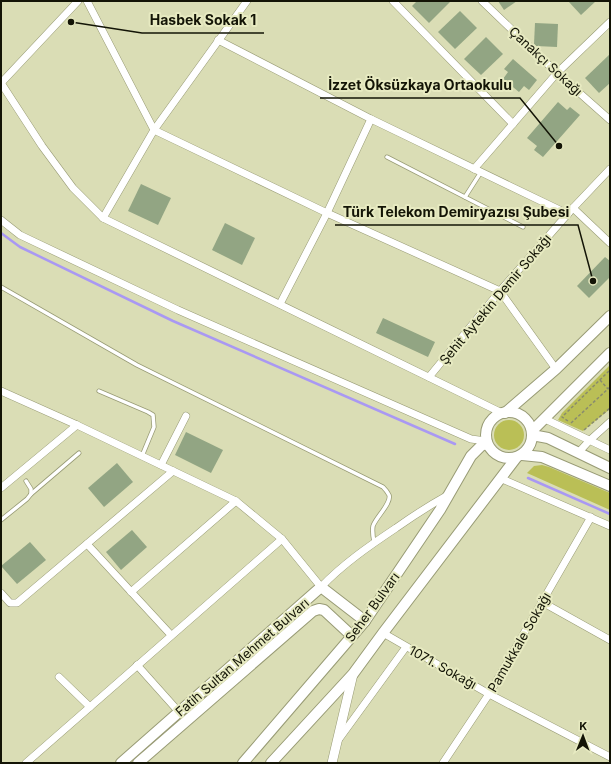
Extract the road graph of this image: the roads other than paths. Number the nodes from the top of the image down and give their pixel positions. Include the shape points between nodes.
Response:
1 (78, 1) edge
2 (87, 1) edge
3 (246, 1) edge
4 (393, 1) edge
5 (482, 1) edge
6 (610, 22) edge
7 (218, 40) junction
8 (557, 73) junction
9 (1, 83) edge
10 (371, 119) junction
11 (610, 120) edge
12 (513, 124) junction
13 (154, 130) junction
14 (387, 157) dead end
15 (474, 169) junction
16 (610, 169) edge
17 (481, 172) junction
18 (465, 197) junction
19 (573, 208) junction
20 (327, 213) junction
21 (568, 214) junction
22 (103, 218) junction
23 (1, 220) edge
24 (523, 227) dead end
25 (610, 243) edge
26 (1, 287) edge
27 (500, 291) junction
28 (280, 304) junction
29 (610, 316) edge
30 (610, 353) edge
31 (556, 369) junction
32 (429, 377) junction
33 (99, 391) dead end
34 (3, 395) edge
35 (503, 413) junction
36 (186, 416) dead end
37 (545, 419) junction
38 (610, 422) edge
39 (77, 425) junction
40 (532, 433) junction
41 (589, 441) junction
42 (487, 442) junction
43 (610, 450) edge
44 (79, 453) dead end
45 (578, 453) junction
46 (142, 456) junction
47 (519, 456) junction
48 (161, 465) junction
49 (610, 468) edge
50 (173, 471) junction
51 (500, 478) junction
52 (26, 481) dead end
53 (610, 486) edge
54 (1, 488) edge
55 (31, 494) junction
56 (448, 495) junction
57 (236, 501) junction
58 (591, 517) junction
59 (1, 520) edge
60 (610, 526) edge
61 (282, 539) junction
62 (374, 542) junction
63 (87, 544) junction
64 (320, 587) junction
65 (131, 592) junction
66 (1, 593) edge
67 (542, 602) junction
68 (365, 621) junction
69 (383, 633) junction
70 (171, 635) junction
71 (352, 636) junction
72 (610, 640) edge
73 (406, 646) junction
74 (137, 665) junction
75 (353, 674) junction
76 (59, 677) dead end
77 (489, 694) junction
78 (90, 707) junction
79 (179, 712) junction
80 (337, 740) junction
81 (609, 758) edge
82 (26, 763) edge
83 (121, 763) edge
84 (138, 763) edge
85 (243, 763) edge
86 (271, 763) edge
87 (332, 763) edge
88 (443, 763) edge

1 - 9 street
2 - 13 street
3 - 7 street
4 - 12 street
5 - 8 street, Çanakçı Sokağı
6 - 8 street
7 - 10 street
7 - 13 street
8 - 11 street, Çanakçı Sokağı
8 - 12 street
9 - 22 street via 73,188
10 - 15 street
10 - 20 street
12 - 15 street
13 - 20 street
13 - 22 street
14 - 18 lane
15 - 17 street
16 - 19 street, Şehit Aytekin Demir Sokağı
17 - 18 lane
17 - 21 street
18 - 24 lane
19 - 21 street, Şehit Aytekin Demir Sokağı
19 - 25 street
20 - 27 street
20 - 28 street
21 - 27 street, Şehit Aytekin Demir Sokağı
22 - 28 street
23 - 42 street via 20,235 178,310 471,439
26 - 62 lane via 137,365 383,487 389,495 389,501 373,525
27 - 31 street
27 - 32 street, Şehit Aytekin Demir Sokağı
28 - 32 street
29 - 31 main road
30 - 37 main road
31 - 35 main road
32 - 35 street
33 - 46 lane via 153,415 154,427
34 - 39 street
35 - 40 main road via 521,415 530,425
35 - 42 main road via 496,416 487,426
36 - 48 street
37 - 40 main road
37 - 41 street
38 - 41 street
39 - 46 street
39 - 54 street
40 - 45 main road
40 - 47 main road via 531,445
41 - 43 street
41 - 45 street
42 - 47 main road via 497,456 510,459
42 - 56 main road, Seher Bulvarı via 471,456
44 - 55 lane
45 - 49 main road
46 - 48 street
47 - 51 main road, Seher Bulvarı
47 - 53 main road via 542,457
48 - 50 street
50 - 57 street
50 - 63 street
51 - 58 street
51 - 69 main road, Seher Bulvarı
52 - 55 lane via 31,488
55 - 59 lane
56 - 62 street
56 - 68 main road, Seher Bulvarı
57 - 61 street
57 - 65 street
58 - 60 street
58 - 67 street, Pamukkale Sokağı
61 - 64 street
61 - 70 street
62 - 64 street
63 - 65 street
63 - 66 street via 17,603 10,603
64 - 68 main road, Fatih Sultan Mehmet Bulvarı
64 - 79 main road, Fatih Sultan Mehmet Bulvarı
65 - 70 street
67 - 72 street
67 - 77 street, Pamukkale Sokağı
68 - 71 main road, Seher Bulvarı
69 - 73 street, 1071. Sokağı
69 - 75 main road, Seher Bulvarı
70 - 74 street
71 - 84 main road, Fatih Sultan Mehmet Bulvarı via 324,610 313,611
71 - 85 main road, Seher Bulvarı
73 - 77 street, 1071. Sokağı
73 - 80 street
74 - 78 street
74 - 79 street
75 - 80 street
75 - 86 main road, Seher Bulvarı
76 - 78 street
77 - 81 street, 1071. Sokağı
77 - 88 street, Pamukkale Sokağı
78 - 82 street
79 - 83 main road, Fatih Sultan Mehmet Bulvarı
80 - 87 street

